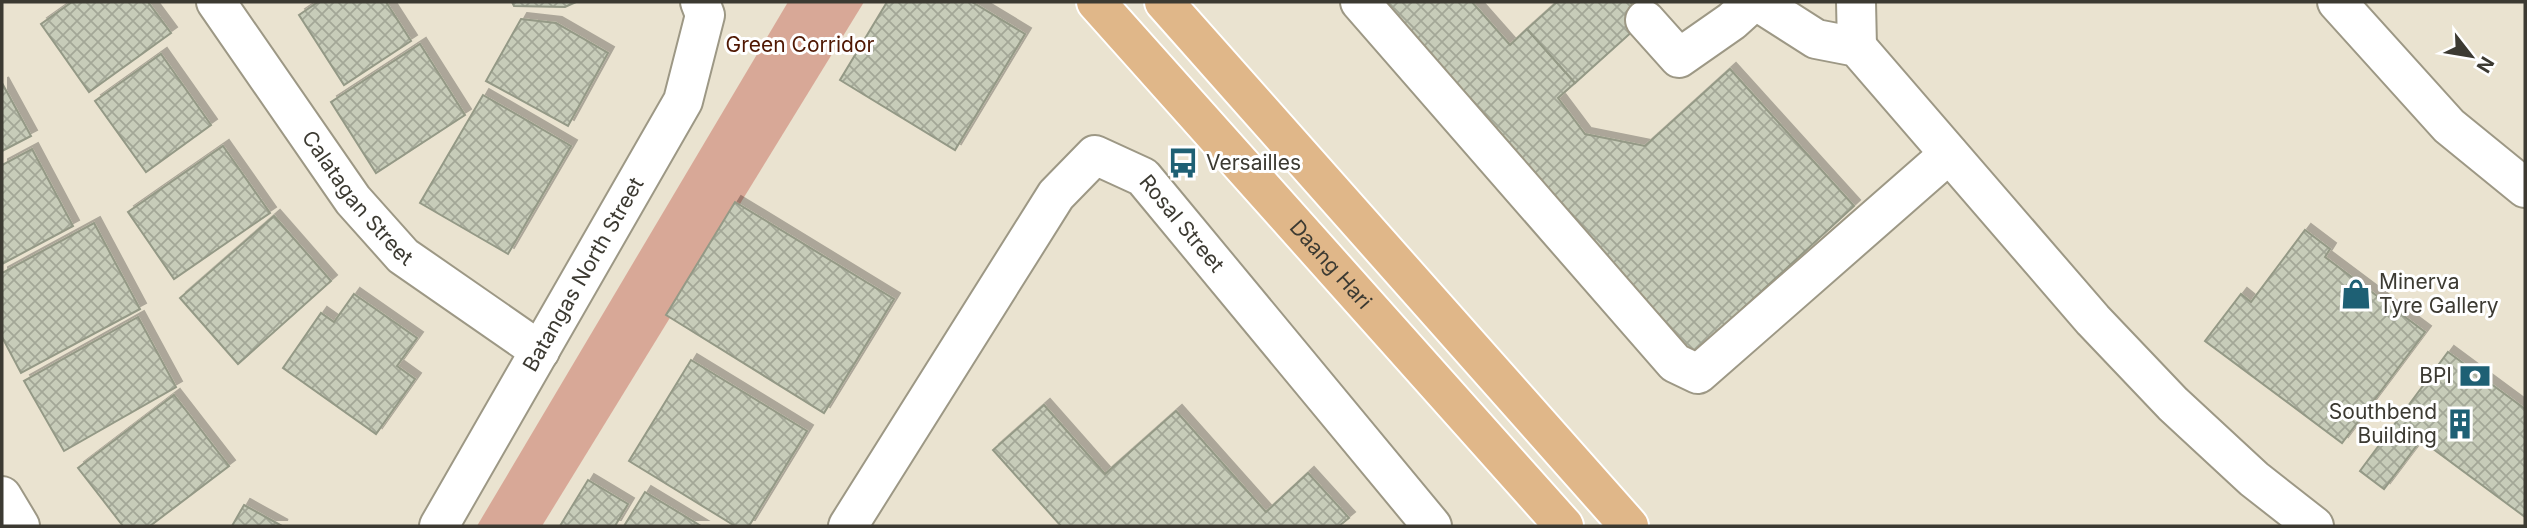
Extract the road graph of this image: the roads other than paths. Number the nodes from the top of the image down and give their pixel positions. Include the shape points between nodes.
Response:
1 (216, 2) edge
2 (1096, 2) edge
3 (1164, 2) edge
4 (1360, 2) edge
5 (1753, 2) edge
6 (1758, 2) edge
7 (1856, 2) edge
8 (2337, 2) edge
9 (703, 8) edge
10 (1645, 20) dead end
11 (1857, 47) junction
12 (1949, 154) junction
13 (2525, 188) edge
14 (540, 351) junction
15 (2, 496) edge
16 (20, 526) edge
17 (439, 526) edge
18 (848, 526) edge
19 (1432, 526) edge
20 (1564, 526) edge
21 (1629, 526) edge
22 (2314, 526) edge

1 - 14 street, Calatagan Street via 353,200 403,256
2 - 20 main road, Daang Hari
3 - 21 main road
4 - 12 street via 1675,363 1698,374
5 - 10 street via 1679,58
6 - 11 street via 1815,39
7 - 11 street
8 - 13 street via 2449,126
9 - 14 street, Batangas North Street via 683,101
11 - 12 street
12 - 22 street via 2092,320 2173,404 2254,479
14 - 17 street, Batangas North Street
15 - 16 street
18 - 19 street, Rosal Street via 1056,195 1095,155 1143,177

